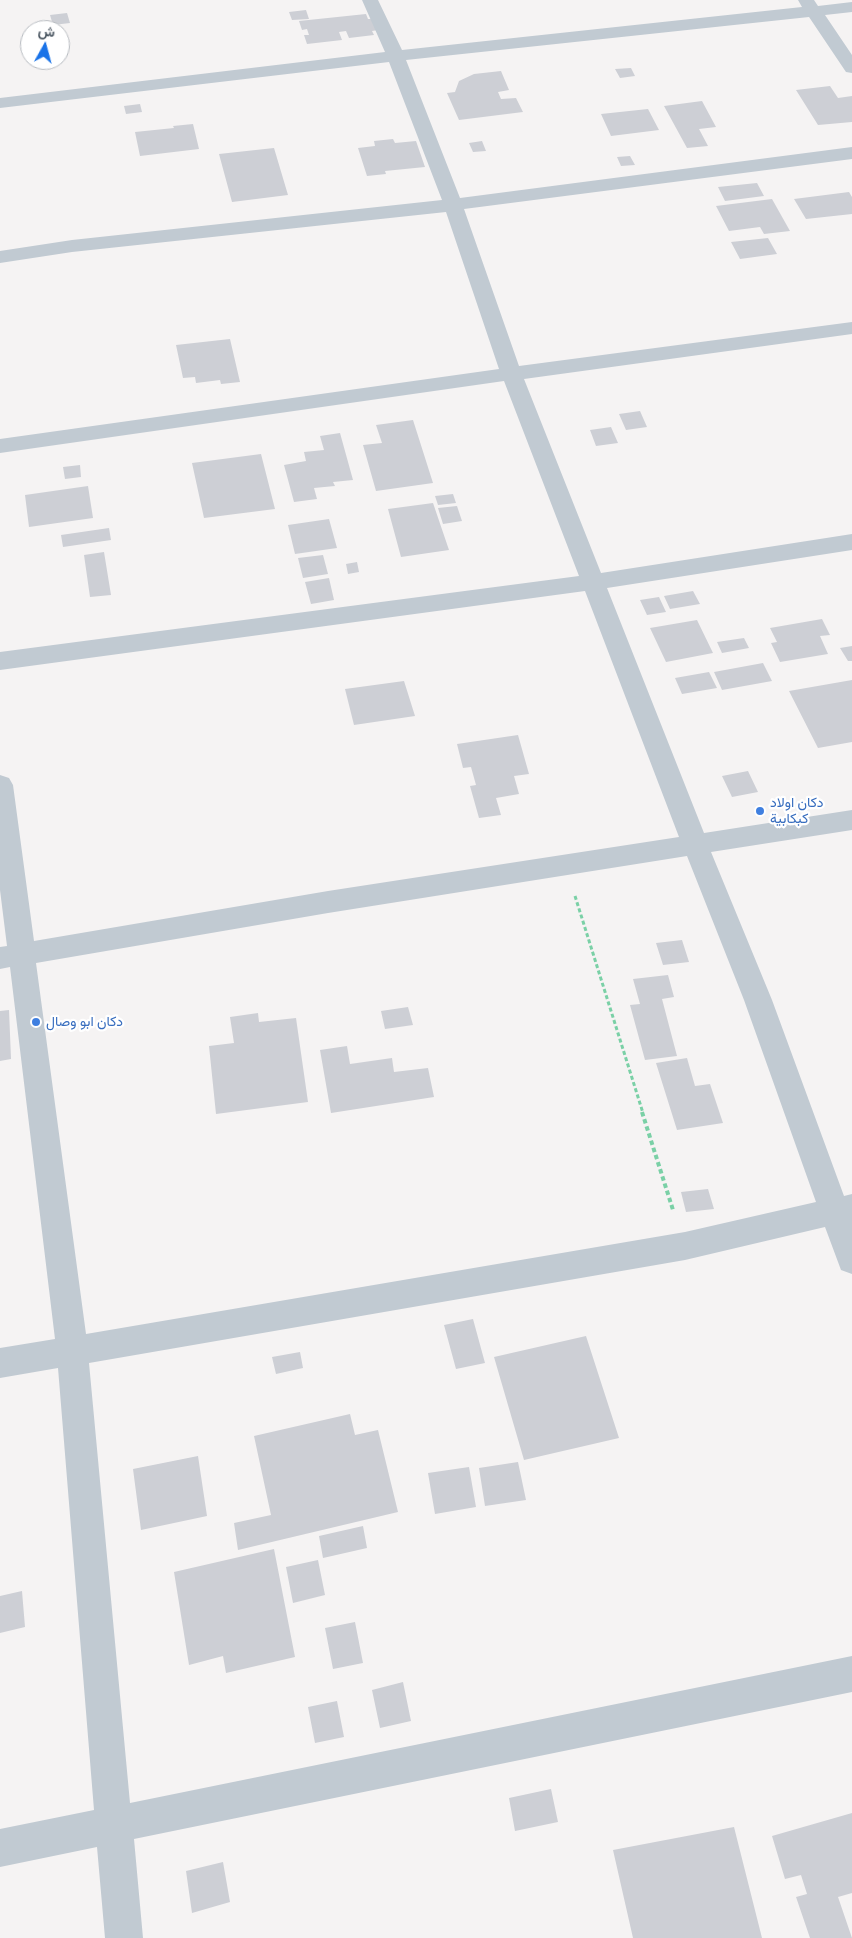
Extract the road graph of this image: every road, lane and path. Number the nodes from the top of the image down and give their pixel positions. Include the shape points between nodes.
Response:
1 (370, 0) edge
2 (810, 6) edge
3 (852, 8) edge
4 (396, 56) junction
5 (852, 68) edge
6 (0, 103) edge
7 (852, 154) edge
8 (453, 205) junction
9 (0, 257) edge
10 (852, 328) edge
11 (512, 375) junction
12 (0, 446) edge
13 (852, 542) edge
14 (594, 582) junction
15 (0, 660) edge
16 (0, 785) edge
17 (852, 820) edge
18 (695, 844) junction
19 (565, 865) junction
20 (11, 956) edge
21 (843, 1209) edge
22 (685, 1246) junction
23 (852, 1260) edge
24 (72, 1350) junction
25 (0, 1363) edge
26 (852, 1674) edge
27 (113, 1824) junction
28 (0, 1848) edge
29 (124, 1938) edge

1 - 4 street
2 - 3 street
2 - 4 street
2 - 5 street
4 - 6 street
4 - 8 street
7 - 8 street
8 - 9 street via 72,246
8 - 11 street
10 - 11 street via 688,348
11 - 12 street
11 - 14 street
13 - 14 street
14 - 15 street
14 - 18 street
16 - 20 street
17 - 18 street
18 - 19 street
18 - 21 street
19 - 20 street
19 - 22 path
20 - 24 street
21 - 22 street
21 - 23 street
22 - 24 street
24 - 25 street
24 - 27 street
26 - 27 street
27 - 28 street
27 - 29 street

